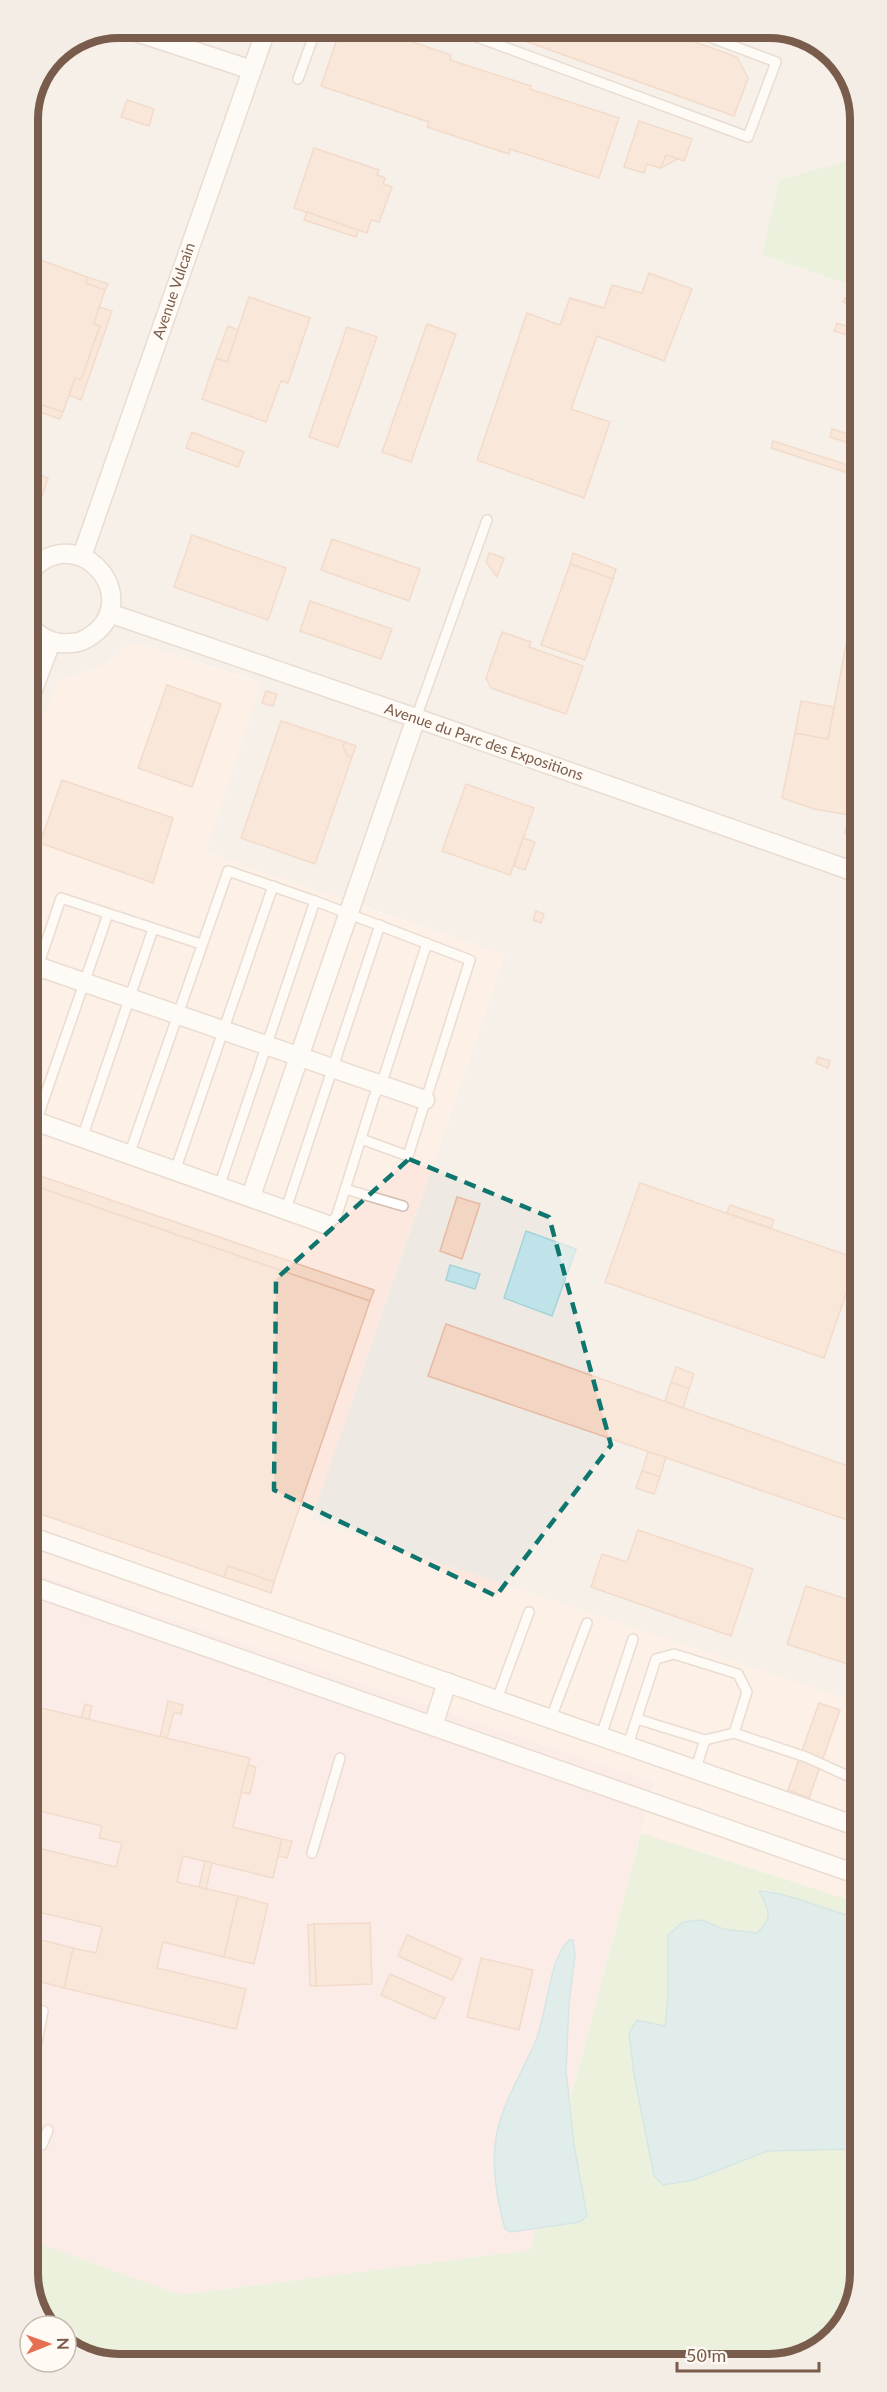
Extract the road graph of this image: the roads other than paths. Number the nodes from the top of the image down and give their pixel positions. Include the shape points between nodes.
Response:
1 (155, 38) edge
2 (263, 38) edge
3 (313, 38) edge
4 (480, 38) edge
5 (712, 38) edge
6 (252, 70) junction
7 (298, 79) dead end
8 (487, 520) dead end
9 (82, 556) junction
10 (38, 563) edge
11 (109, 613) junction
12 (38, 634) edge
13 (51, 642) junction
14 (38, 676) edge
15 (416, 718) junction
16 (850, 870) edge
17 (273, 886) junction
18 (315, 901) junction
19 (108, 914) junction
20 (350, 914) junction
21 (380, 925) junction
22 (153, 929) junction
23 (427, 943) junction
24 (201, 944) junction
25 (38, 953) edge
26 (38, 967) edge
27 (84, 982) junction
28 (129, 999) junction
29 (177, 1014) junction
30 (223, 1030) junction
31 (266, 1046) junction
32 (299, 1057) junction
33 (332, 1068) junction
34 (380, 1085) junction
35 (425, 1100) junction
36 (38, 1105) edge
37 (38, 1123) edge
38 (82, 1137) junction
39 (361, 1139) junction
40 (129, 1155) junction
41 (175, 1171) junction
42 (219, 1187) junction
43 (345, 1189) junction
44 (251, 1197) junction
45 (403, 1206) dead end
46 (286, 1209) junction
47 (325, 1224) joint
48 (38, 1539) edge
49 (38, 1588) edge
50 (529, 1612) dead end
51 (587, 1623) dead end
52 (633, 1639) dead end
53 (447, 1682) junction
54 (496, 1699) junction
55 (551, 1719) junction
56 (637, 1719) junction
57 (433, 1725) junction
58 (734, 1733) junction
59 (601, 1736) junction
60 (705, 1740) junction
61 (628, 1745) junction
62 (340, 1758) dead end
63 (696, 1768) junction
64 (850, 1777) edge
65 (850, 1824) edge
66 (312, 1853) dead end
67 (850, 1872) edge
68 (38, 2010) edge
69 (38, 2037) edge
70 (48, 2130) dead end
71 (42, 2145) dead end

1 - 6 street
2 - 6 street, Avenue Vulcain
3 - 7 lane
4 - 5 lane via 748,137 776,62
6 - 9 street, Avenue Vulcain
8 - 15 lane
9 - 10 street via 64,553
9 - 11 street via 103,572 109,585
11 - 13 street via 101,628 90,637 76,643
11 - 15 street, Avenue du Parc des Expositions
12 - 13 street
13 - 14 street
15 - 16 street, Avenue du Parc des Expositions
15 - 20 street
17 - 18 lane
17 - 24 lane via 228,871
17 - 30 lane
18 - 20 lane
18 - 31 lane
19 - 22 lane
19 - 25 lane via 61,898
19 - 27 lane
20 - 21 lane
20 - 32 street
21 - 23 lane
21 - 33 lane
22 - 24 lane
22 - 28 lane
23 - 34 lane
23 - 35 lane via 470,960
24 - 29 lane
26 - 27 street
27 - 28 street
27 - 36 lane
28 - 29 street
28 - 38 lane
29 - 30 street
29 - 40 lane
30 - 31 street
30 - 41 lane
31 - 32 street
31 - 42 lane
32 - 33 street
32 - 44 street
33 - 34 street
33 - 46 lane
34 - 35 street
34 - 39 lane
35 - 39 lane via 408,1156
37 - 38 street
38 - 40 street
39 - 43 lane
40 - 41 street
41 - 42 street
42 - 44 street
43 - 45 lane
43 - 47 lane via 336,1218
44 - 46 street
46 - 47 street
48 - 53 street
49 - 57 street
50 - 54 lane
51 - 55 lane
52 - 59 lane
53 - 54 street
53 - 57 street
54 - 55 street
55 - 59 street
56 - 58 lane via 656,1659 674,1654 738,1674 747,1692
56 - 60 lane
56 - 61 lane
57 - 67 street
58 - 60 lane
58 - 64 lane via 806,1757
59 - 61 street
60 - 63 lane
61 - 63 street
62 - 66 lane
63 - 65 street
68 - 69 lane via 43,2011
70 - 71 lane

